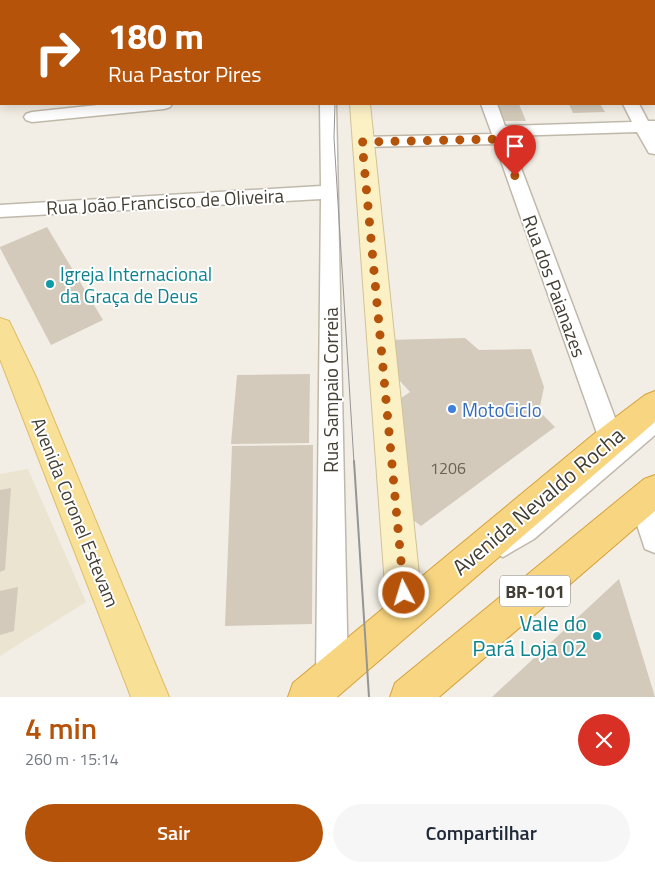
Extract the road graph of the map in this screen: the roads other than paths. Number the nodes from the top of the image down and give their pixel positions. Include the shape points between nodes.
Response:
1 (147, 105) edge
2 (328, 105) edge
3 (360, 105) edge
4 (489, 105) edge
5 (631, 105) edge
6 (32, 116) dead end
7 (649, 126) edge
8 (500, 135) junction
9 (362, 142) junction
10 (655, 149) edge
11 (330, 192) junction
12 (0, 210) edge
13 (0, 329) edge
14 (655, 404) edge
15 (655, 427) edge
16 (611, 439) junction
17 (648, 496) edge
18 (655, 539) edge
19 (418, 602) junction
20 (320, 687) edge
21 (422, 691) edge
22 (150, 697) edge

1 - 6 street
2 - 11 street, Rua Sampaio Correia
3 - 9 main road
4 - 8 street, Rua dos Paianazes
5 - 7 street
7 - 8 street
7 - 10 street
8 - 9 street
8 - 16 street, Rua dos Paianazes
9 - 19 main road
11 - 12 street, Rua João Francisco de Oliveira
11 - 20 street, Rua Sampaio Correia
13 - 22 main road, Avenida Coronel Estevam
14 - 16 highway, Avenida Nevaldo Rocha
15 - 19 lane via 529,534
16 - 19 highway, Avenida Nevaldo Rocha
17 - 18 street
17 - 21 highway, BR-101
19 - 20 highway, Avenida Nevaldo Rocha

